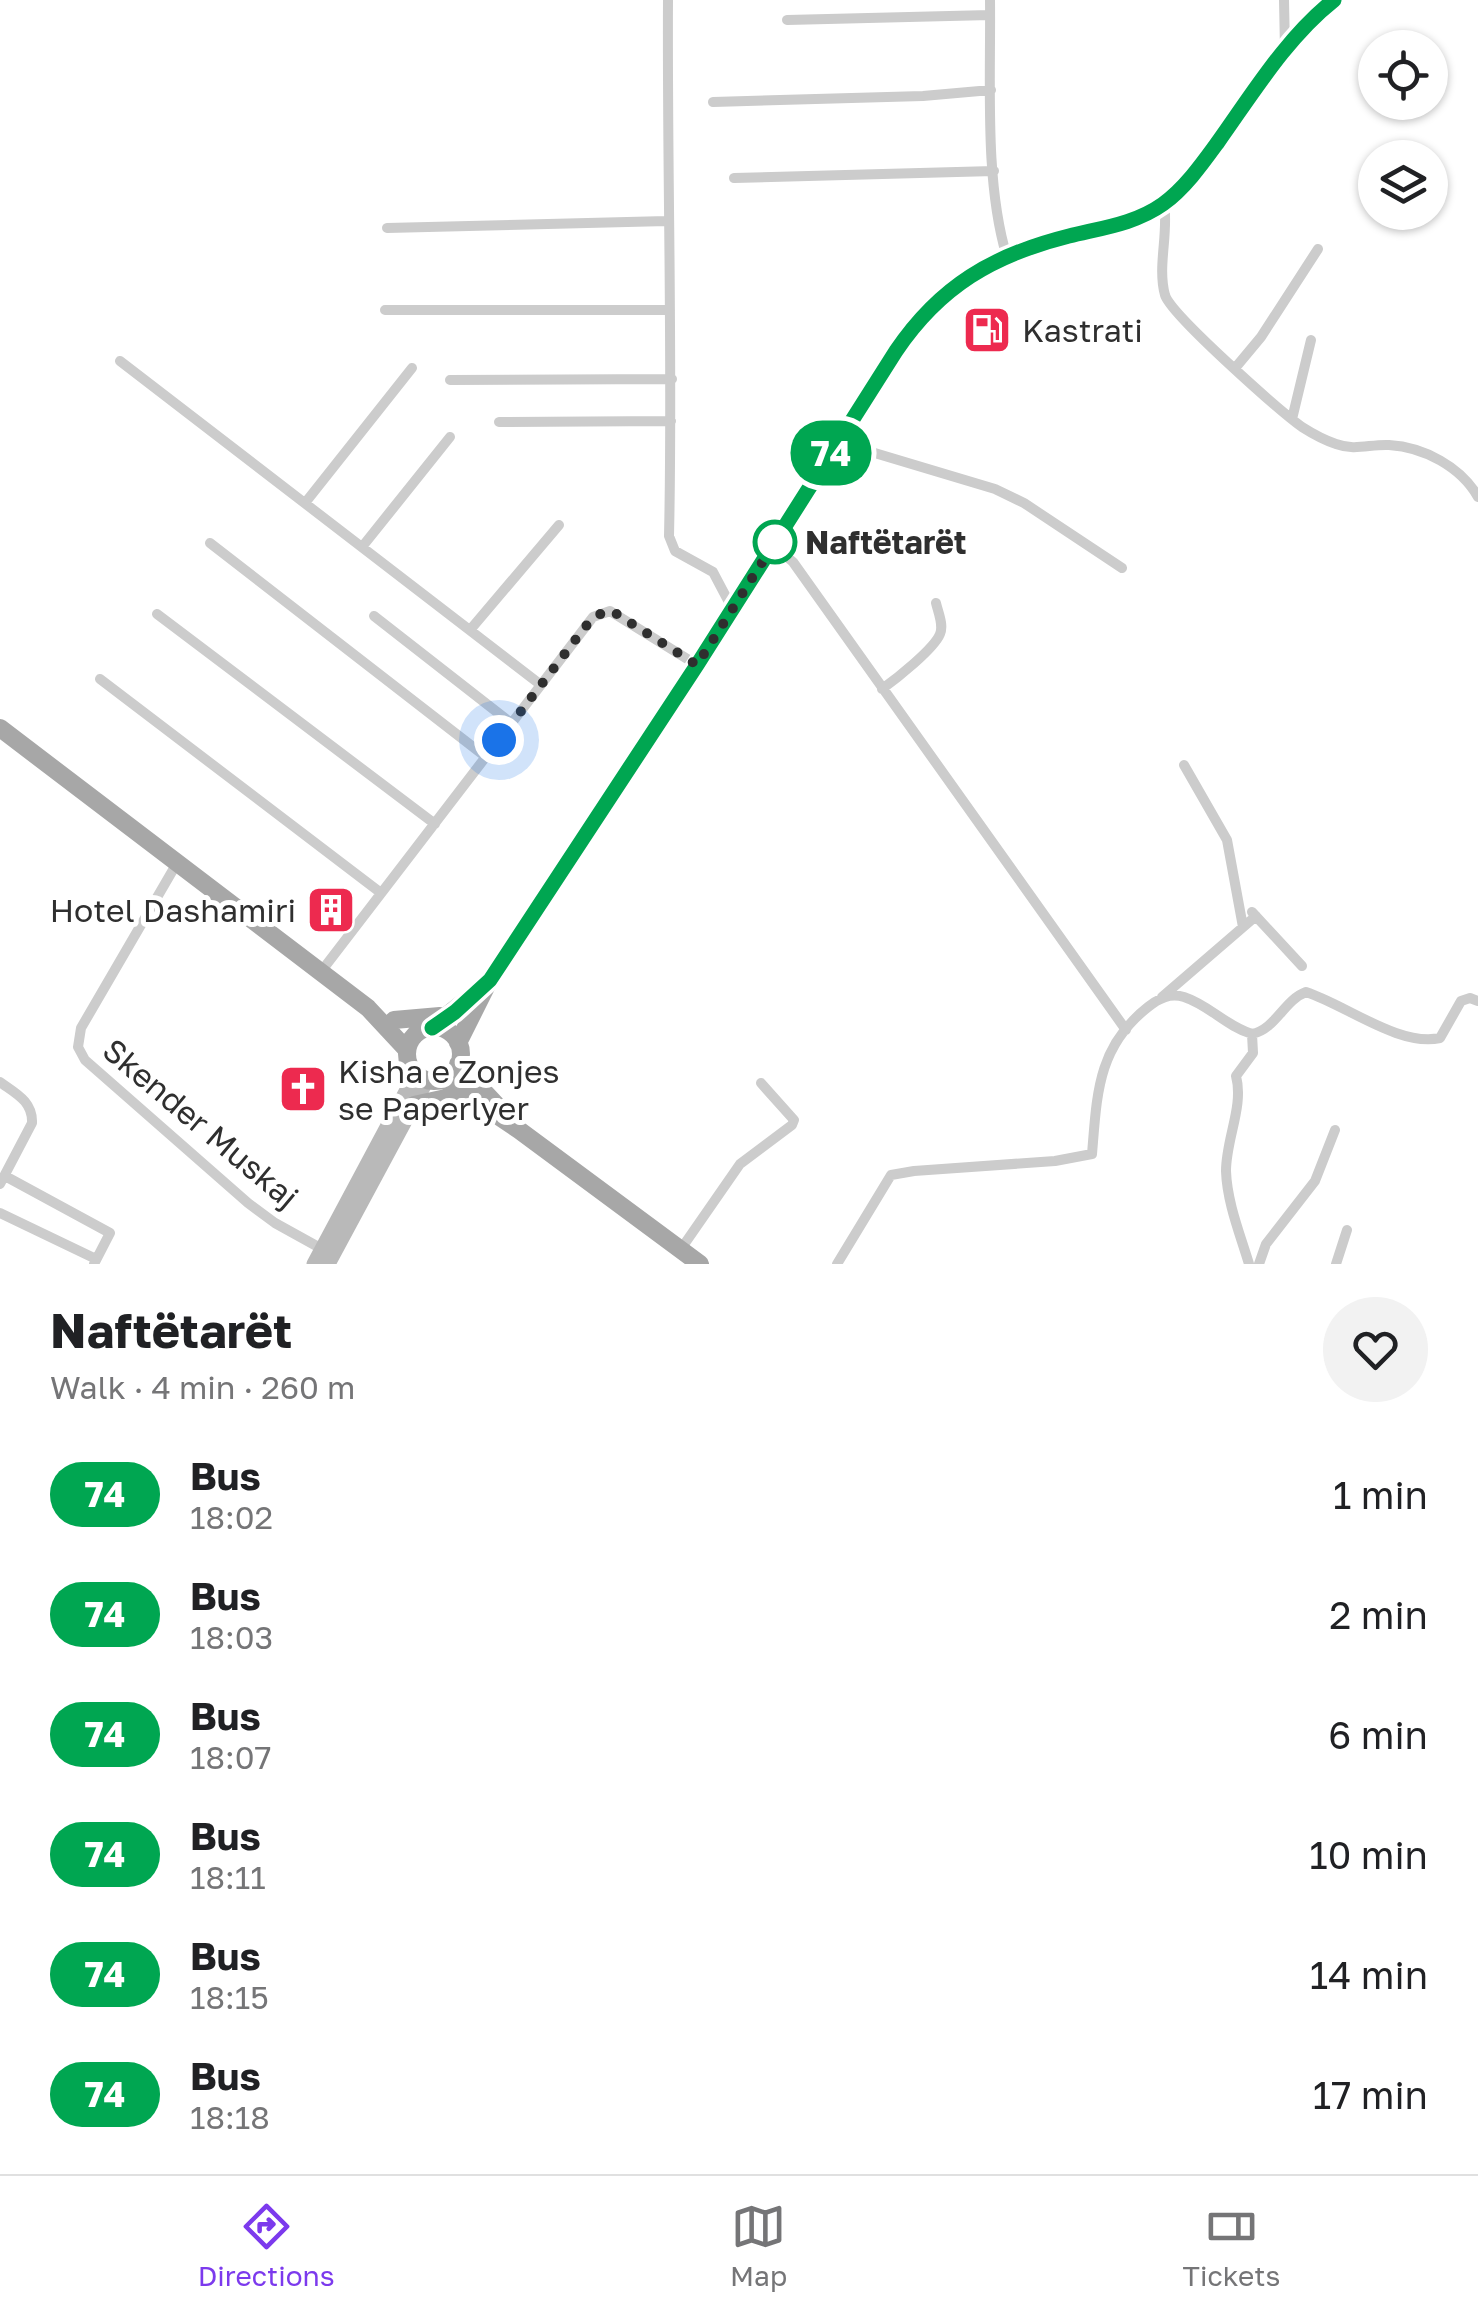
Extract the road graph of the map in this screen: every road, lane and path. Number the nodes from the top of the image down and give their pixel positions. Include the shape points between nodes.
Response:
1 (668, 0) edge
2 (990, 0) edge
3 (1284, 0) edge
4 (1334, 0) edge
5 (990, 16) junction
6 (787, 20) dead end
7 (1285, 50) junction
8 (991, 90) junction
9 (713, 102) dead end
10 (994, 170) junction
11 (734, 178) dead end
12 (1164, 204) junction
13 (667, 221) junction
14 (386, 228) dead end
15 (1318, 249) dead end
16 (1006, 257) junction
17 (385, 310) dead end
18 (670, 310) junction
19 (1311, 340) dead end
20 (120, 361) dead end
21 (1236, 367) junction
22 (412, 368) dead end
23 (672, 379) junction
24 (450, 380) dead end
25 (1292, 419) junction
26 (671, 421) junction
27 (499, 422) dead end
28 (450, 437) dead end
29 (838, 442) junction
30 (1478, 497) edge
31 (305, 503) junction
32 (558, 524) dead end
33 (210, 543) dead end
34 (773, 545) junction
35 (362, 546) junction
36 (1122, 568) dead end
37 (936, 602) dead end
38 (732, 609) junction
39 (157, 614) dead end
40 (374, 616) dead end
41 (470, 630) junction
42 (697, 665) junction
43 (100, 679) dead end
44 (541, 684) junction
45 (882, 689) junction
46 (511, 724) junction
47 (0, 728) edge
48 (486, 757) junction
49 (1184, 765) dead end
50 (434, 824) junction
51 (177, 864) junction
52 (381, 892) junction
53 (1238, 896) junction
54 (1256, 916) junction
55 (1243, 927) junction
56 (1302, 966) dead end
57 (319, 974) junction
58 (490, 980) junction
59 (1161, 998) junction
60 (1478, 1001) edge
61 (368, 1008) junction
62 (455, 1012) junction
63 (394, 1020) junction
64 (427, 1029) junction
65 (1126, 1030) junction
66 (1252, 1034) junction
67 (458, 1043) junction
68 (408, 1050) junction
69 (458, 1064) junction
70 (429, 1077) junction
71 (0, 1082) edge
72 (761, 1083) dead end
73 (464, 1094) junction
74 (414, 1104) junction
75 (519, 1130) junction
76 (1335, 1130) dead end
77 (1, 1181) edge
78 (0, 1213) edge
79 (1347, 1230) dead end
80 (681, 1249) junction
81 (321, 1259) edge
82 (838, 1260) edge
83 (95, 1262) edge
84 (700, 1264) edge
85 (852, 1264) edge
86 (1250, 1264) edge
87 (1260, 1264) edge
88 (1336, 1264) edge

1 - 13 street
2 - 5 street
3 - 7 street
4 - 7 main road
5 - 6 street
5 - 8 street
7 - 12 main road
8 - 9 street
8 - 10 street
10 - 11 street
10 - 16 street
12 - 16 main road via 1127,222
12 - 21 street via 1168,302
13 - 14 street
13 - 18 street
15 - 21 street
16 - 29 main road via 927,310
17 - 18 street
18 - 23 street
19 - 25 street
20 - 31 street
21 - 25 street
22 - 31 street
23 - 24 street
23 - 26 street
25 - 30 street via 1348,448 1391,445 1424,454 1458,472
26 - 27 street
26 - 38 street via 671,545 713,572
28 - 35 street
29 - 34 main road
29 - 36 street via 995,489
31 - 35 street
32 - 41 street
33 - 48 street
34 - 38 main road
34 - 45 street via 793,562
35 - 41 street
37 - 45 street via 940,636
38 - 42 main road
39 - 50 street
40 - 46 street
41 - 44 street
42 - 44 street via 604,611
42 - 58 main road
43 - 52 street
44 - 46 street
45 - 65 street
46 - 48 street
47 - 51 main road
48 - 50 street
49 - 53 street via 1228,840
50 - 52 street
51 - 57 main road
51 - 81 street, Skender Muskaj via 82,1028 78,1047 85,1060
52 - 57 street
53 - 54 street
53 - 55 street
54 - 55 street
54 - 56 street
55 - 59 street
57 - 61 main road
58 - 62 main road
58 - 67 main road
59 - 65 street
59 - 66 street via 1184,997
60 - 66 street via 1461,1001 1440,1038 1422,1040 1306,992
61 - 63 main road
61 - 68 main road
62 - 63 main road
62 - 64 main road
63 - 64 main road
64 - 67 main road via 447,1031
64 - 68 main road via 412,1038
65 - 82 street via 1103,1068 1092,1154 891,1175
66 - 86 street via 1253,1053 1236,1076 1226,1172
67 - 69 main road
68 - 70 main road via 409,1064
69 - 70 main road
69 - 75 main road
70 - 73 main road
70 - 74 main road
70 - 81 main road
71 - 77 street via 33,1115
72 - 80 street via 792,1125 740,1164
73 - 74 main road
73 - 75 main road
74 - 81 main road
75 - 80 main road
76 - 87 street via 1315,1181 1266,1244
77 - 83 street via 110,1233
78 - 83 street
79 - 88 street
80 - 84 main road
82 - 85 street

